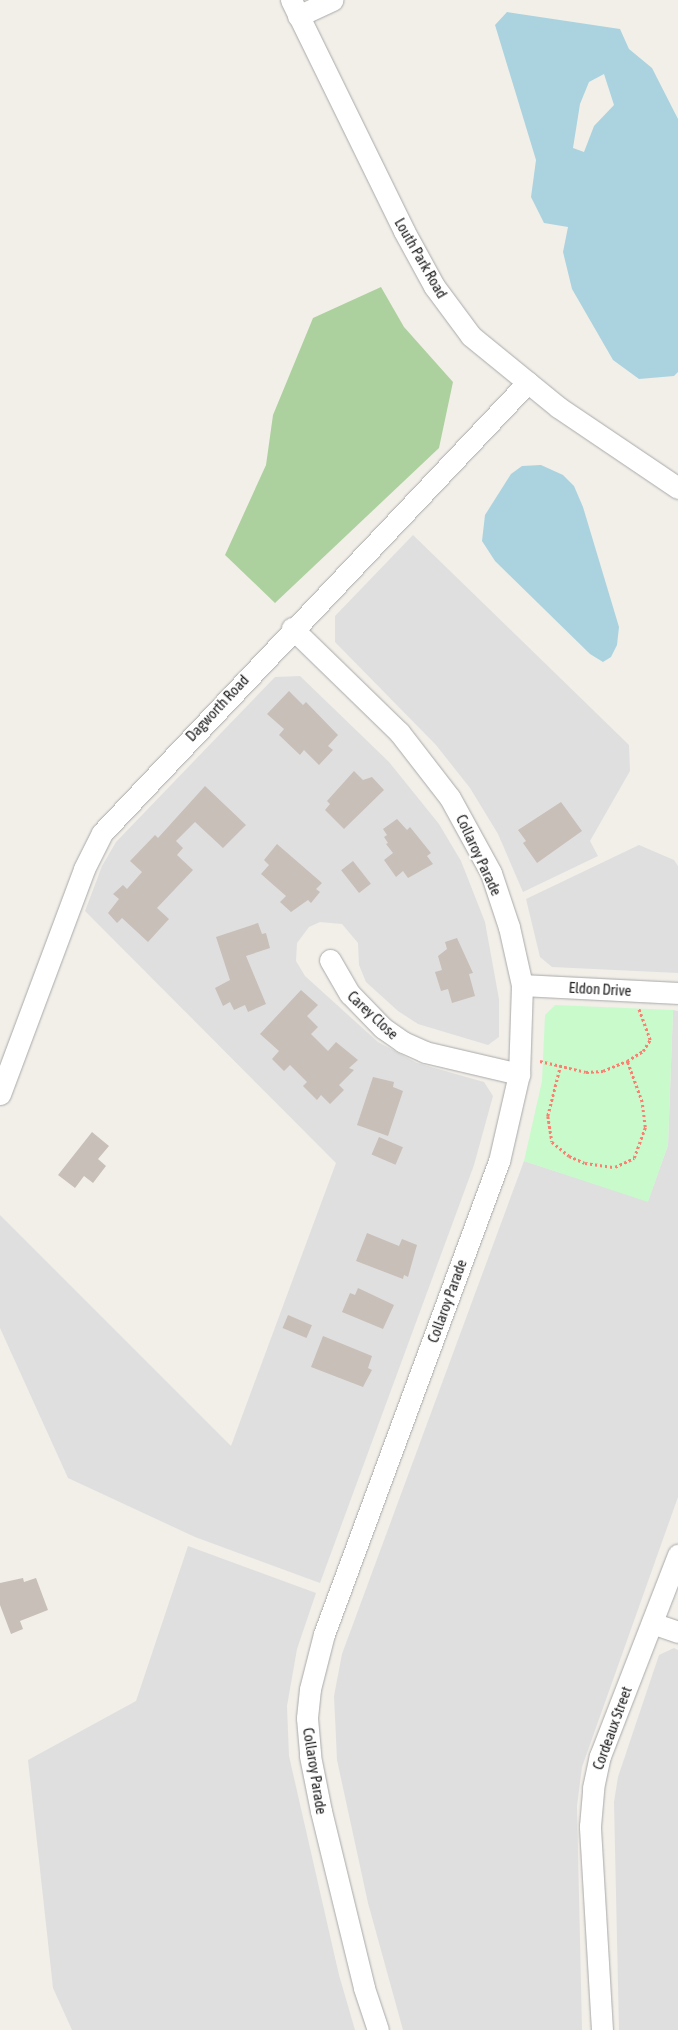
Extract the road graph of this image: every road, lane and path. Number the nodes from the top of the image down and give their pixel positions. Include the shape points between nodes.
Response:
1 (332, 0) edge
2 (295, 8) edge
3 (528, 382) junction
4 (678, 488) edge
5 (292, 628) junction
6 (330, 960) dead end
7 (522, 985) junction
8 (678, 993) edge
9 (638, 1005) dead end
10 (540, 1061) dead end
11 (627, 1061) junction
12 (561, 1065) junction
13 (519, 1074) junction
14 (0, 1094) edge
15 (678, 1554) edge
16 (652, 1623) junction
17 (678, 1632) edge
18 (378, 2030) edge
19 (602, 2030) edge

1 - 2 street
2 - 3 street, Louth Park Road via 382,188 434,286 471,336
3 - 4 street, Louth Park Road
3 - 5 street, Dagworth Road
5 - 7 street, Collaroy Parade via 399,732 461,814 479,847 500,900
5 - 14 street, Dagworth Road via 102,833 84,869
6 - 13 street, Carey Close via 350,994 383,1028 403,1042 425,1052
7 - 8 street, Eldon Drive
7 - 13 street, Collaroy Parade
9 - 11 path via 640,1019 650,1040 643,1051
10 - 12 path
11 - 12 path via 595,1072
11 - 12 path via 642,1102 646,1127 634,1158 615,1167 585,1164 552,1142 548,1116
13 - 18 street, Collaroy Parade via 499,1161 324,1634 310,1689 307,1718 310,1756 364,1988
15 - 16 street, Cordeaux Street
16 - 17 street
16 - 19 street, Cordeaux Street via 600,1756 591,1804

